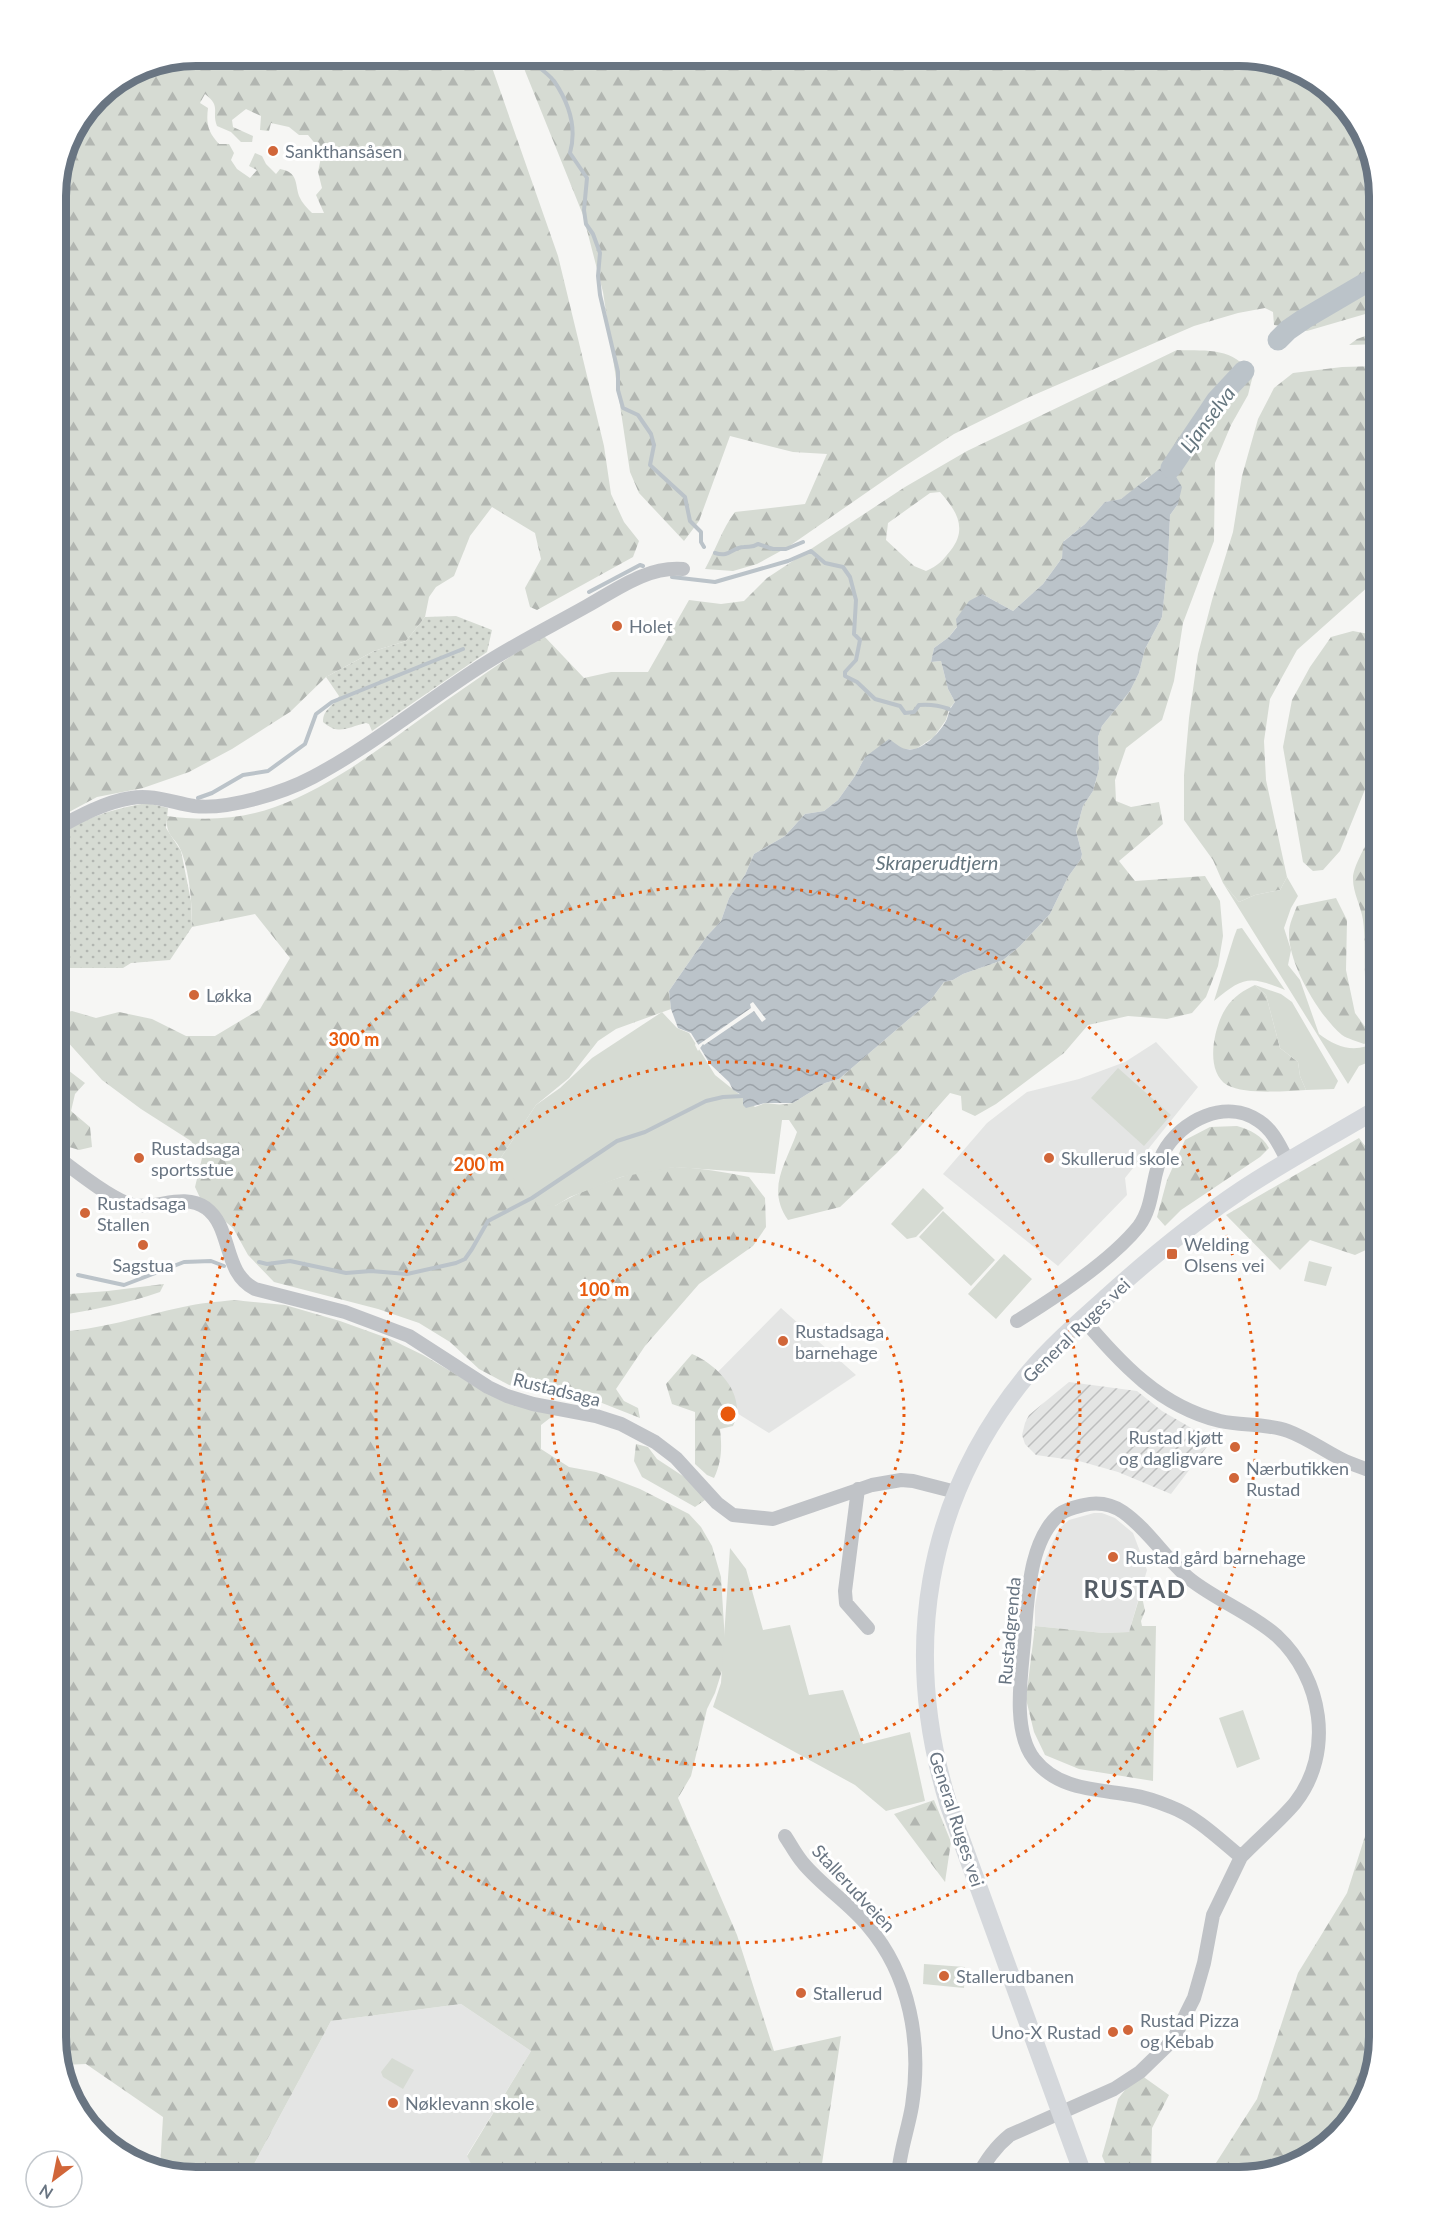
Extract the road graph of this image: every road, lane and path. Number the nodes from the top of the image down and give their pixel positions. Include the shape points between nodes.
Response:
1 (683, 569) dead end
2 (66, 824) edge
3 (1369, 1114) edge
4 (1288, 1161) junction
5 (66, 1163) edge
6 (1083, 1319) junction
7 (1017, 1321) dead end
8 (1369, 1470) edge
9 (858, 1489) junction
10 (956, 1492) junction
11 (868, 1628) dead end
12 (785, 1836) dead end
13 (1241, 1857) junction
14 (1061, 2113) junction
15 (900, 2167) edge
16 (983, 2167) edge
17 (1080, 2167) edge

1 - 2 street via 649,573 529,636 310,779 222,806 133,798 108,804
3 - 4 main road, General Ruges vei
4 - 6 main road, General Ruges vei via 1192,1226
4 - 7 street, General Ruges vei via 1277,1139 1250,1115 1227,1110 1188,1124 1164,1151 1147,1211 1132,1234 1085,1274
5 - 9 street, Rustadsaga via 131,1205 189,1202 204,1207 217,1221 237,1274 248,1285 345,1312 409,1336 507,1396 596,1416 643,1435 676,1458 733,1515 774,1519
6 - 8 street via 1107,1347 1162,1397 1221,1421 1287,1431
6 - 10 main road, General Ruges vei via 1006,1402 973,1455
9 - 10 street, Rustadsaga via 913,1480
9 - 11 street via 845,1591 846,1603
10 - 14 main road, General Ruges vei via 934,1563 925,1615 928,1719 949,1806
12 - 15 street, Stallerudveien via 802,1862 879,1939 902,1982 913,2026 915,2072
13 - 13 street, Rustadgrenda via 1183,1813 1134,1795 1063,1782 1033,1757 1024,1740 1020,1709 1029,1585 1043,1539 1064,1511 1102,1504 1125,1513 1193,1582 1276,1635 1308,1676 1318,1709 1319,1738 1310,1776 1294,1803
13 - 14 street, Rustadgrenda via 1216,1907 1194,1998 1173,2040 1133,2078
14 - 16 street via 1001,2142
14 - 17 main road, General Ruges vei

